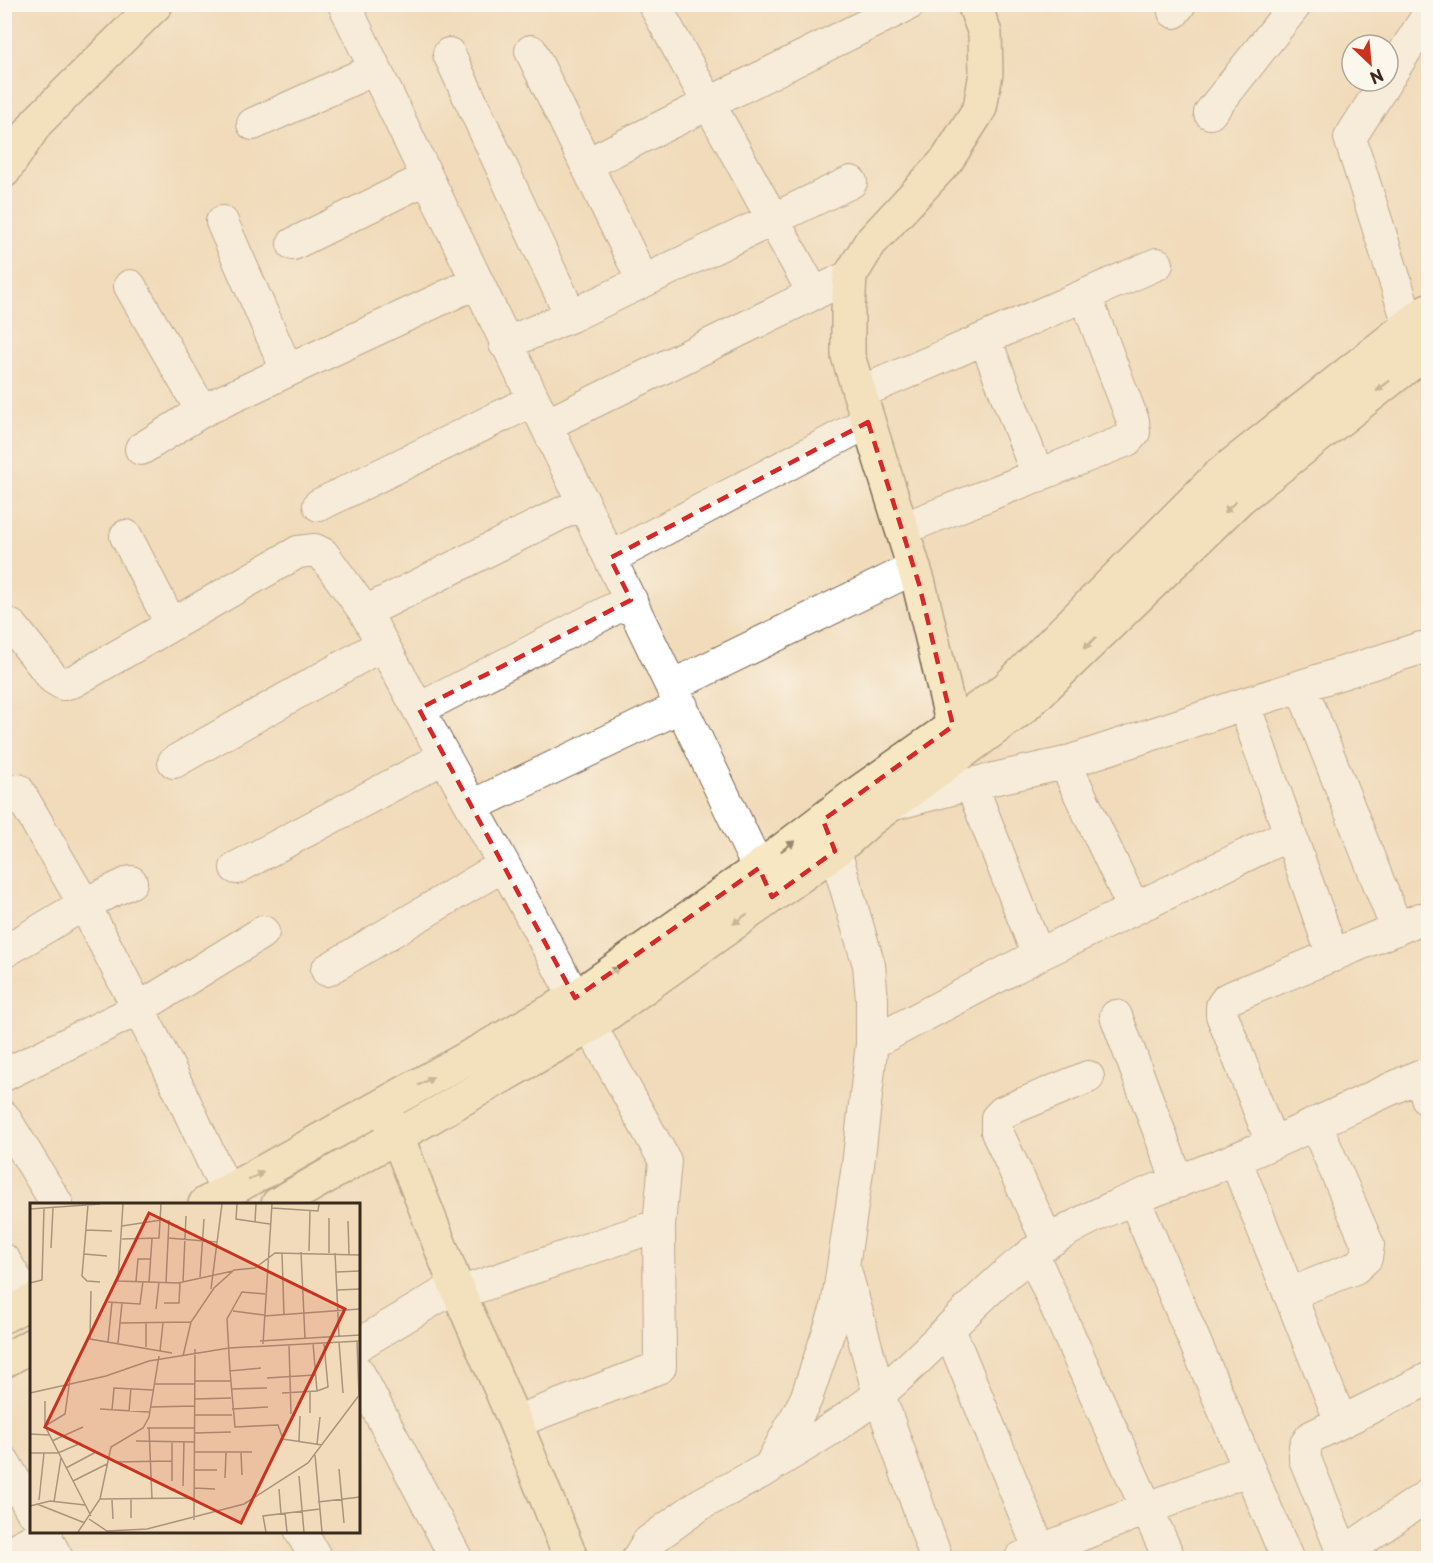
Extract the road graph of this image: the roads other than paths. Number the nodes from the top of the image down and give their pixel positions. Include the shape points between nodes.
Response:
1 (156, 4) edge
2 (654, 4) edge
3 (909, 4) edge
4 (974, 4) edge
5 (1296, 4) edge
6 (352, 7) edge
7 (1428, 15) edge
8 (531, 51) dead end
9 (448, 54) dead end
10 (1400, 59) edge
11 (375, 69) junction
12 (1379, 93) edge
13 (708, 104) junction
14 (1210, 113) dead end
15 (253, 124) dead end
16 (587, 164) junction
17 (4, 171) edge
18 (427, 178) junction
19 (851, 182) dead end
20 (773, 219) junction
21 (222, 222) dead end
22 (293, 244) dead end
23 (1157, 264) dead end
24 (850, 276) junction
25 (643, 281) junction
26 (477, 282) junction
27 (130, 286) dead end
28 (814, 294) junction
29 (1085, 295) junction
30 (571, 316) junction
31 (1421, 336) edge
32 (985, 339) junction
33 (505, 344) junction
34 (287, 370) junction
35 (864, 407) junction
36 (202, 411) junction
37 (540, 412) junction
38 (141, 449) dead end
39 (1038, 476) junction
40 (584, 502) junction
41 (319, 505) dead end
42 (902, 528) junction
43 (126, 536) dead end
44 (610, 558) junction
45 (914, 568) junction
46 (631, 600) junction
47 (365, 612) junction
48 (4, 622) edge
49 (171, 624) junction
50 (383, 644) junction
51 (1428, 651) edge
52 (1301, 686) junction
53 (677, 696) junction
54 (1244, 704) junction
55 (419, 709) junction
56 (958, 739) junction
57 (445, 757) junction
58 (174, 762) dead end
59 (1065, 763) junction
60 (971, 784) junction
61 (18, 790) dead end
62 (894, 804) junction
63 (472, 806) junction
64 (823, 820) junction
65 (1290, 834) junction
66 (836, 851) junction
67 (504, 865) junction
68 (236, 868) dead end
69 (131, 882) dead end
70 (765, 882) junction
71 (84, 904) junction
72 (1134, 909) junction
73 (263, 932) dead end
74 (4, 952) edge
75 (1038, 955) junction
76 (1333, 956) junction
77 (327, 970) dead end
78 (138, 1009) junction
79 (583, 1012) junction
80 (1116, 1016) dead end
81 (872, 1043) junction
82 (4, 1075) edge
83 (1088, 1077) dead end
84 (1428, 1100) edge
85 (382, 1106) junction
86 (4, 1117) edge
87 (1315, 1123) junction
88 (397, 1136) junction
89 (1272, 1143) junction
90 (1234, 1160) junction
91 (1178, 1182) junction
92 (216, 1198) edge
93 (1134, 1199) junction
94 (56, 1203) edge
95 (280, 1203) edge
96 (659, 1225) junction
97 (1040, 1247) junction
98 (4, 1260) edge
99 (843, 1263) junction
100 (458, 1290) junction
101 (1289, 1294) junction
102 (22, 1306) edge
103 (949, 1329) junction
104 (360, 1344) edge
105 (30, 1346) edge
106 (4, 1361) edge
107 (360, 1376) edge
108 (1428, 1379) edge
109 (879, 1394) junction
110 (515, 1422) junction
111 (1341, 1422) junction
112 (4, 1462) edge
113 (768, 1468) junction
114 (1249, 1469) junction
115 (1428, 1495) edge
116 (30, 1508) edge
117 (1146, 1509) junction
118 (44, 1533) edge
119 (303, 1533) edge
120 (4, 1556) edge
121 (1034, 1556) edge
122 (1344, 1556) edge
123 (316, 1558) edge
124 (456, 1558) edge
125 (571, 1558) edge
126 (638, 1558) edge
127 (936, 1558) edge
128 (1168, 1558) edge
129 (1287, 1558) edge

1 - 17 main road via 37,122
2 - 13 street
3 - 13 street
4 - 24 main road via 985,33 986,73 980,108 947,160 870,243
5 - 14 street
6 - 11 street
7 - 10 street
8 - 16 street
9 - 30 street
11 - 15 street
11 - 18 street
12 - 31 street via 1350,138
13 - 16 street
13 - 20 street
16 - 25 street
18 - 22 street
18 - 26 street
19 - 20 street
20 - 25 street
20 - 28 street
21 - 34 street
23 - 29 street
24 - 28 street
24 - 35 main road via 848,357
25 - 30 street
26 - 33 street
26 - 34 street
27 - 36 street
28 - 37 street
29 - 32 street
29 - 39 street via 1133,420 1134,432 1127,440
30 - 33 street
31 - 56 main road via 1240,498 1023,708
32 - 35 street
32 - 39 street
33 - 37 street
34 - 36 street
35 - 42 main road
35 - 44 street
36 - 38 street
37 - 40 street
37 - 41 street
39 - 42 street
40 - 44 street
40 - 47 street
42 - 45 main road
43 - 49 street
44 - 46 street
45 - 53 street
45 - 56 main road
46 - 53 street
46 - 55 street
47 - 49 street via 323,554 306,550
47 - 50 street
48 - 49 street via 13,627 53,678 63,684 75,681
50 - 55 street
50 - 58 street
51 - 52 street via 1421,648
52 - 54 street
52 - 76 street via 1408,924
53 - 63 street
53 - 70 street
54 - 59 street
54 - 65 street
55 - 57 street
56 - 62 main road
56 - 64 main road
57 - 63 street
57 - 68 street
59 - 60 street
59 - 72 street
60 - 62 street
60 - 75 street
61 - 71 street
62 - 66 main road
63 - 67 street
64 - 66 street
70 -> 64 main road
65 - 72 street
65 - 76 street
66 - 70 main road
66 - 81 street via 869,965
67 - 77 street
67 - 79 street
69 - 71 street
70 - 79 main road
71 - 74 street
71 - 78 street
72 - 75 street
73 - 78 street
75 - 81 street
76 - 89 street via 1237,994 1222,1006 1222,1016
78 - 82 street
78 - 92 street
85 -> 79 main road
79 - 88 main road
79 - 96 street via 665,1161
80 - 91 street
81 - 99 street
83 - 97 street via 1003,1112 997,1118 997,1132
84 - 87 street via 1419,1076
85 - 88 main road
92 -> 85 main road
86 - 94 street
87 - 89 street
87 - 101 street via 1368,1245 1366,1258 1355,1268
88 - 95 main road
88 - 100 main road
89 - 90 street
90 - 91 street
90 - 101 street
91 - 93 street
93 - 97 street via 1091,1216
93 - 114 street
96 - 100 street
96 - 110 street via 660,1367
97 - 103 street via 987,1290
97 - 117 street
98 - 102 street
99 - 109 street
99 - 113 street via 837,1307 806,1399
100 - 104 street
100 - 110 main road
101 - 111 street
103 - 109 street
103 - 121 street
105 - 106 main road
107 - 124 street
108 - 111 street
109 - 113 street
109 - 127 street
110 - 125 main road
111 - 122 street via 1311,1437 1305,1446 1305,1459
112 - 116 street
113 - 126 street via 701,1504 648,1542
114 - 117 street
114 - 129 street
115 - 122 street
117 - 121 street
117 - 128 street
118 - 120 street
119 - 123 street

